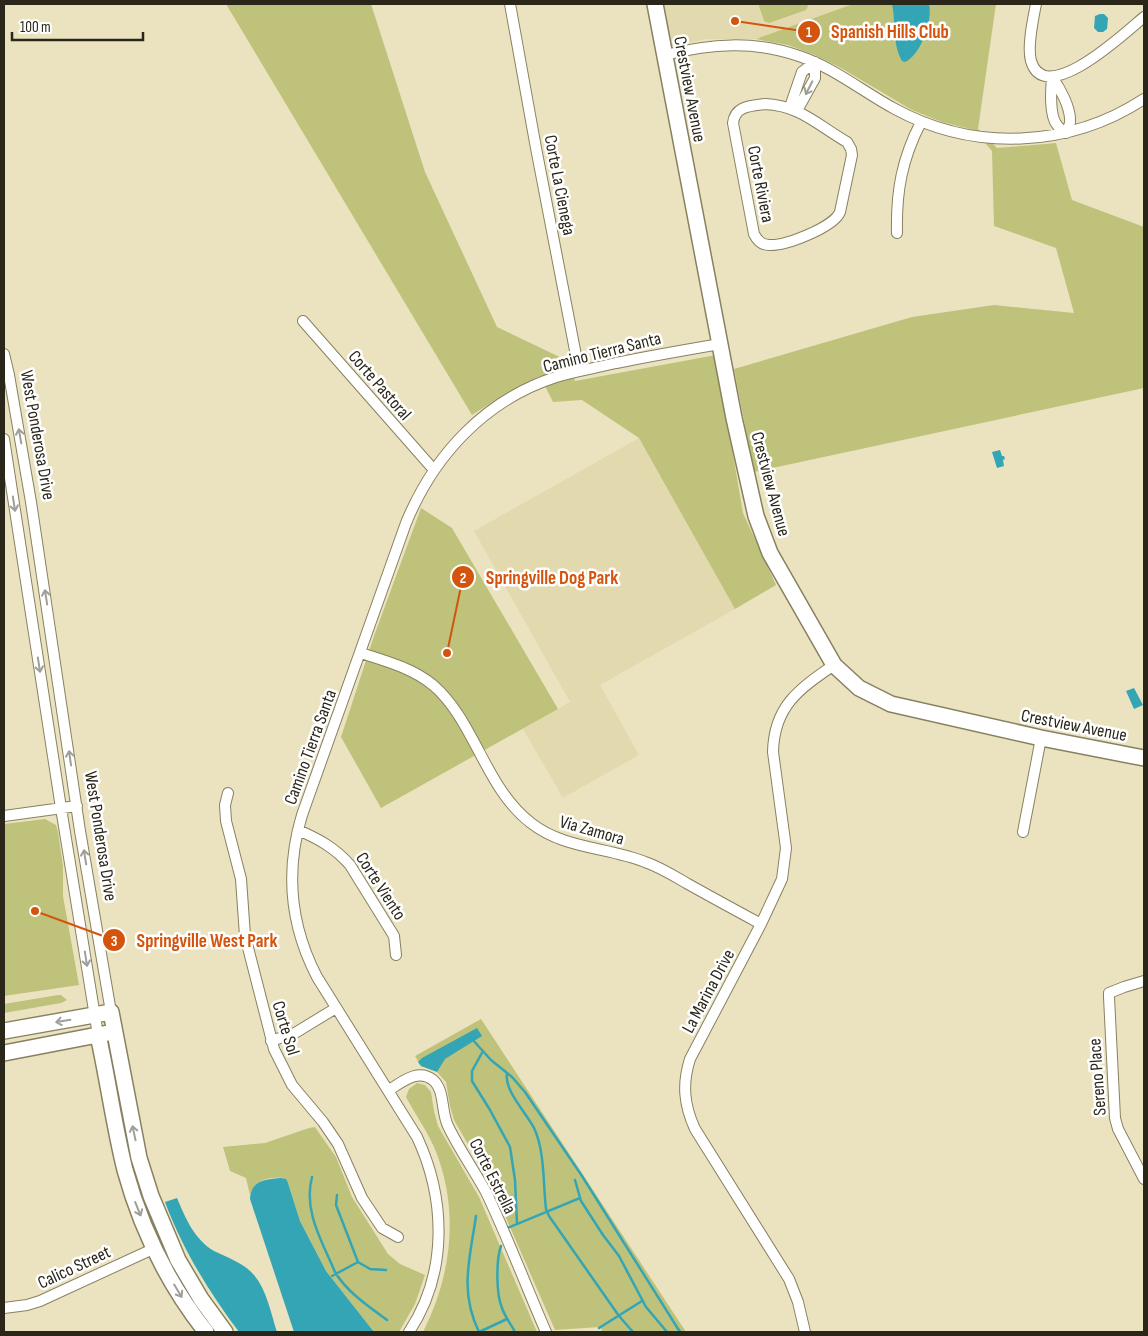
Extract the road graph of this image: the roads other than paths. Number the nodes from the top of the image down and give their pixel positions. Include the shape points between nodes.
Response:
1 (510, 4) edge
2 (655, 4) edge
3 (1036, 4) edge
4 (1144, 17) edge
5 (665, 55) junction
6 (815, 62) junction
7 (1052, 78) junction
8 (1144, 99) edge
9 (792, 109) junction
10 (921, 122) junction
11 (1066, 133) junction
12 (897, 233) dead end
13 (303, 321) dead end
14 (720, 344) junction
15 (4, 354) edge
16 (579, 371) junction
17 (4, 439) edge
18 (434, 470) junction
19 (361, 652) junction
20 (834, 665) junction
21 (1041, 738) junction
22 (1144, 758) edge
23 (228, 793) dead end
24 (77, 806) junction
25 (61, 808) junction
26 (4, 816) edge
27 (298, 830) junction
28 (1023, 832) dead end
29 (761, 924) junction
30 (396, 955) dead end
31 (1144, 981) edge
32 (336, 1008) junction
33 (111, 1012) junction
34 (95, 1015) junction
35 (4, 1032) edge
36 (115, 1032) junction
37 (98, 1035) junction
38 (271, 1041) junction
39 (4, 1053) edge
40 (388, 1090) junction
41 (1144, 1179) edge
42 (398, 1237) dead end
43 (169, 1241) junction
44 (155, 1248) junction
45 (4, 1308) edge
46 (206, 1332) edge
47 (225, 1332) edge
48 (409, 1332) edge
49 (546, 1332) edge
50 (805, 1332) edge

1 - 16 street, Corte La Cienega
2 - 5 street, Crestview Avenue
3 - 7 street via 1031,60 1038,72
4 - 7 street via 1082,65
5 - 6 street via 708,46 739,45 778,50
5 - 14 street, Crestview Avenue
6 - 9 street via 802,72
6 - 10 street
7 - 11 street via 1060,88 1068,113 1070,123
7 - 11 street via 1051,100 1056,125
8 - 11 street via 1104,121
9 - 9 street, Corte Riviera via 847,142 852,152 851,164 840,212 834,220 797,239 767,245 754,234 733,120 738,110 747,106 773,105
10 - 11 street via 956,133 990,138 1023,139
10 - 12 street via 900,179
13 - 18 street, Corte Pastoral
14 - 16 street, Camino Tierra Santa
14 - 20 street, Crestview Avenue via 758,523 770,553
24 -> 15 street, West Ponderosa Drive via 34,522
16 - 18 street, Camino Tierra Santa via 538,384 492,410 465,432
17 -> 25 street, West Ponderosa Drive
18 - 19 street, Camino Tierra Santa via 406,523
19 - 27 street, Camino Tierra Santa
19 - 29 street, Via Zamora via 407,669 441,693 504,796 531,824 568,842 647,862
20 - 21 street, Crestview Avenue via 860,688 892,704
20 - 29 street, La Marina Drive via 799,690 786,705 778,723 773,752 786,858 779,889
21 - 22 street, Crestview Avenue
21 - 28 street
23 - 38 street, Corte Sol via 226,821 241,879 245,936
24 - 25 street
33 -> 24 street, West Ponderosa Drive
25 - 26 street
25 -> 34 street, West Ponderosa Drive
27 - 30 street, Corte Viento via 326,843 350,865 394,936
27 - 32 street, Camino Tierra Santa via 291,876 296,922 310,964
29 - 50 street, La Marina Drive via 690,1059 685,1078 685,1099 695,1128 790,1279
31 - 41 street, Sereno Place via 1109,993 1115,1118
32 - 38 street via 295,1033
32 - 40 street, Camino Tierra Santa
33 - 34 street
33 - 36 street, West Ponderosa Drive
34 -> 35 street
34 - 37 street, West Ponderosa Drive
36 - 37 street
43 -> 36 street, West Ponderosa Drive via 143,1171
37 - 39 street
37 -> 44 street, West Ponderosa Drive via 125,1168
38 - 42 street, Corte Sol via 292,1085 338,1144 362,1198 382,1228
40 - 48 street, Camino Tierra Santa via 424,1153 434,1184 439,1217 438,1251 431,1283 420,1314
40 - 49 street, Corte Estrella via 414,1076 426,1077 437,1084 446,1122 486,1193
43 - 44 street
43 - 47 street, West Ponderosa Drive via 201,1299
44 - 45 street, Calico Street via 40,1301
44 -> 46 street, West Ponderosa Drive via 175,1286

